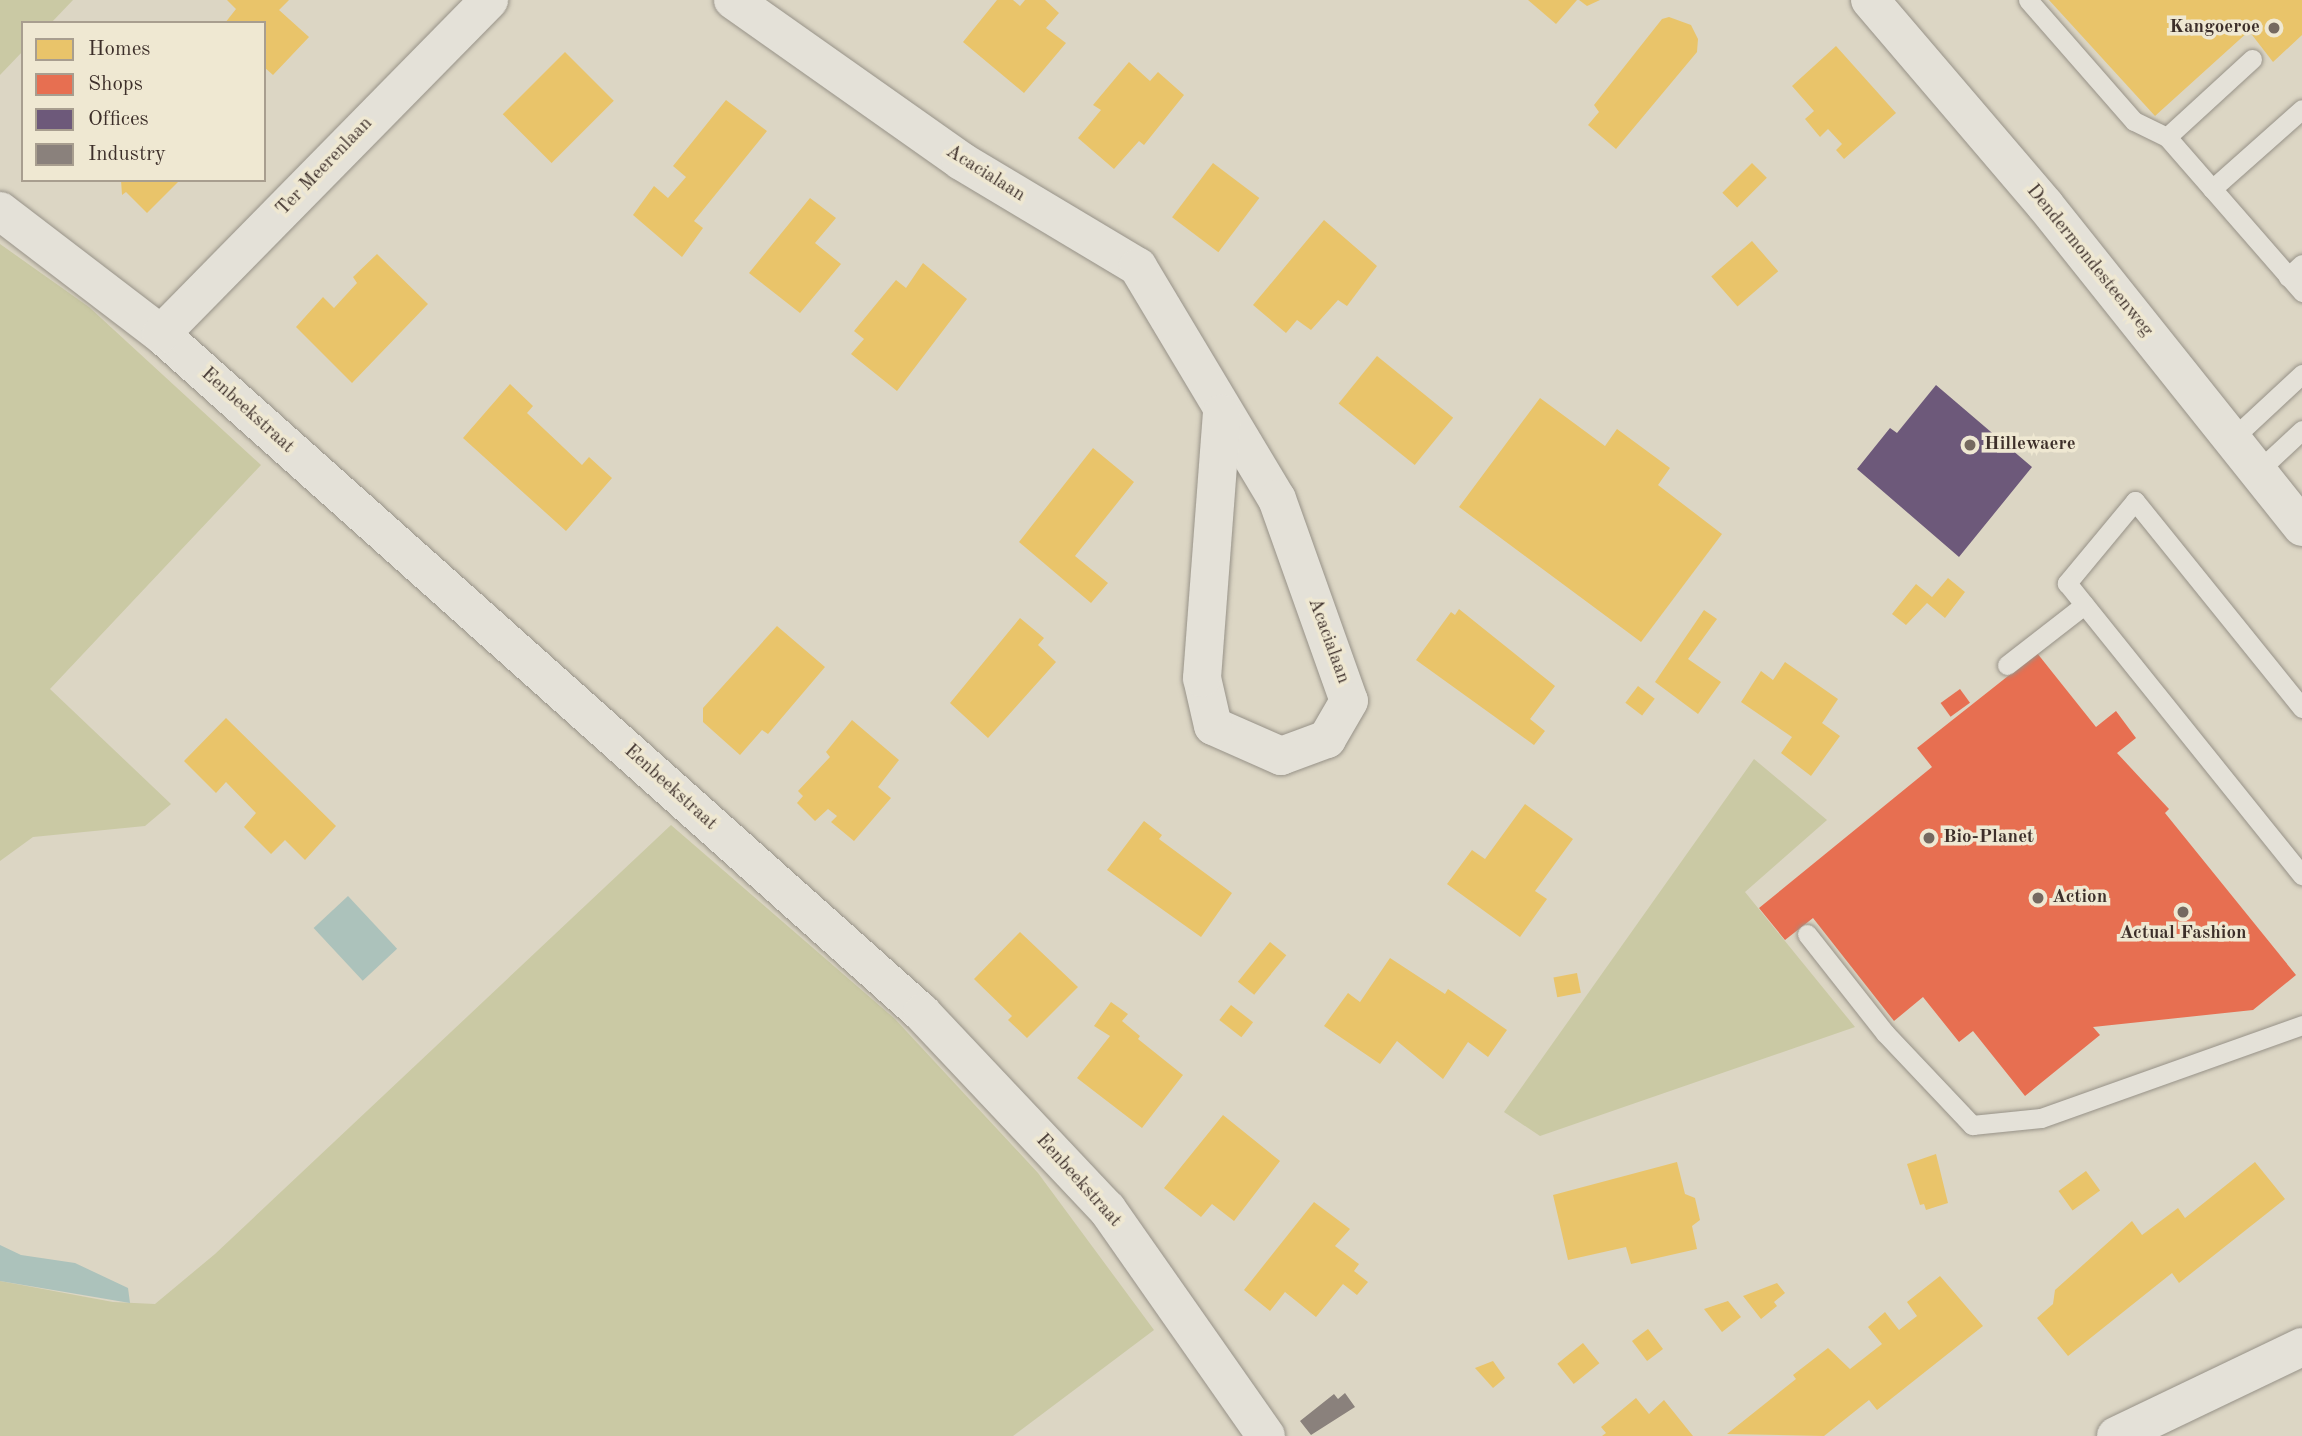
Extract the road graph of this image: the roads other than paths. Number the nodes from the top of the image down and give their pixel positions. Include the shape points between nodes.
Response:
1 (489, 0) edge
2 (733, 0) edge
3 (1870, 0) edge
4 (2028, 0) edge
5 (2252, 59) dead end
6 (2302, 109) edge
7 (2167, 137) junction
8 (2212, 189) junction
9 (0, 211) edge
10 (2295, 270) edge
11 (2302, 292) edge
12 (161, 334) junction
13 (2302, 374) edge
14 (1222, 414) junction
15 (2302, 430) edge
16 (2232, 439) junction
17 (2258, 471) junction
18 (2302, 527) edge
19 (2084, 605) junction
20 (2007, 665) dead end
21 (2302, 708) edge
22 (2302, 875) edge
23 (1807, 934) dead end
24 (2302, 1025) edge
25 (2302, 1343) edge
26 (2167, 1424) edge
27 (1266, 1436) edge
28 (2116, 1436) edge

1 - 12 street, Ter Meerenlaan
2 - 14 street, Acacialaan via 961,161 1138,267
3 - 16 street, Dendermondesteenweg via 2045,205
4 - 7 lane via 2134,121
5 - 7 lane
6 - 8 lane
7 - 8 lane
8 - 10 lane
9 - 12 street, Eenbeekstraat
10 - 11 lane
12 - 27 street, Eenbeekstraat via 922,1013 1107,1209
13 - 16 lane
14 - 14 street, Acacialaan via 1202,678 1213,726 1281,756 1327,739 1349,701 1277,499
15 - 17 lane
16 - 17 street, Dendermondesteenweg
17 - 18 street, Dendermondesteenweg
19 - 20 lane
19 - 21 lane via 2067,583 2135,501
19 - 22 lane
23 - 24 lane via 1885,1033 1972,1125 2041,1118
25 - 26 street
26 - 28 street

